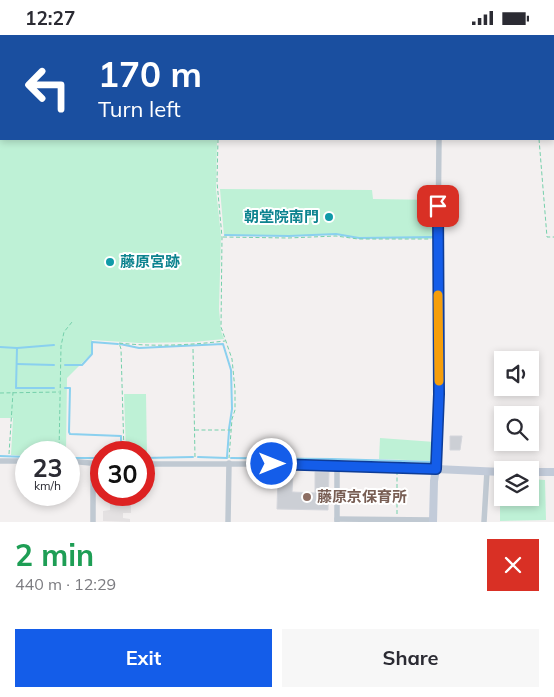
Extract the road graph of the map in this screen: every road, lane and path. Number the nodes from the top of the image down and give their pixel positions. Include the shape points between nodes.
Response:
1 (218, 140) edge
2 (439, 140) edge
3 (540, 140) edge
4 (222, 237) junction
5 (554, 237) edge
6 (438, 239) junction
7 (72, 322) dead end
8 (225, 341) junction
9 (193, 349) dead end
10 (13, 392) junction
11 (60, 392) junction
12 (0, 393) edge
13 (194, 430) junction
14 (232, 430) junction
15 (58, 441) edge
16 (124, 441) edge
17 (9, 455) dead end
18 (0, 461) edge
19 (15, 461) edge
20 (229, 463) junction
21 (155, 464) edge
22 (195, 464) junction
23 (337, 465) junction
24 (397, 466) junction
25 (436, 469) junction
26 (487, 471) junction
27 (494, 471) edge
28 (539, 472) edge
29 (554, 472) edge
30 (93, 506) edge
31 (396, 519) junction
32 (337, 521) edge
33 (433, 521) edge
34 (93, 522) edge
35 (228, 522) edge
36 (484, 522) edge

1 - 4 path
2 - 6 street
3 - 5 path via 546,237
4 - 6 path
4 - 8 path via 220,308
6 - 25 street
7 - 11 path via 64,332 61,346
8 - 14 path via 234,372
8 - 16 path via 192,345 119,343
9 - 13 path
10 - 11 path
10 - 12 path
10 - 17 path
11 - 15 path
13 - 14 path
13 - 22 path
14 - 20 path
18 - 19 street
20 - 22 street
20 - 23 street
20 - 35 street
21 - 22 street
23 - 24 street
23 - 32 street
24 - 25 street
24 - 31 path
25 - 26 street
25 - 33 street
26 - 27 street
26 - 36 street
28 - 29 street
30 - 34 street
31 - 32 street
31 - 33 street

